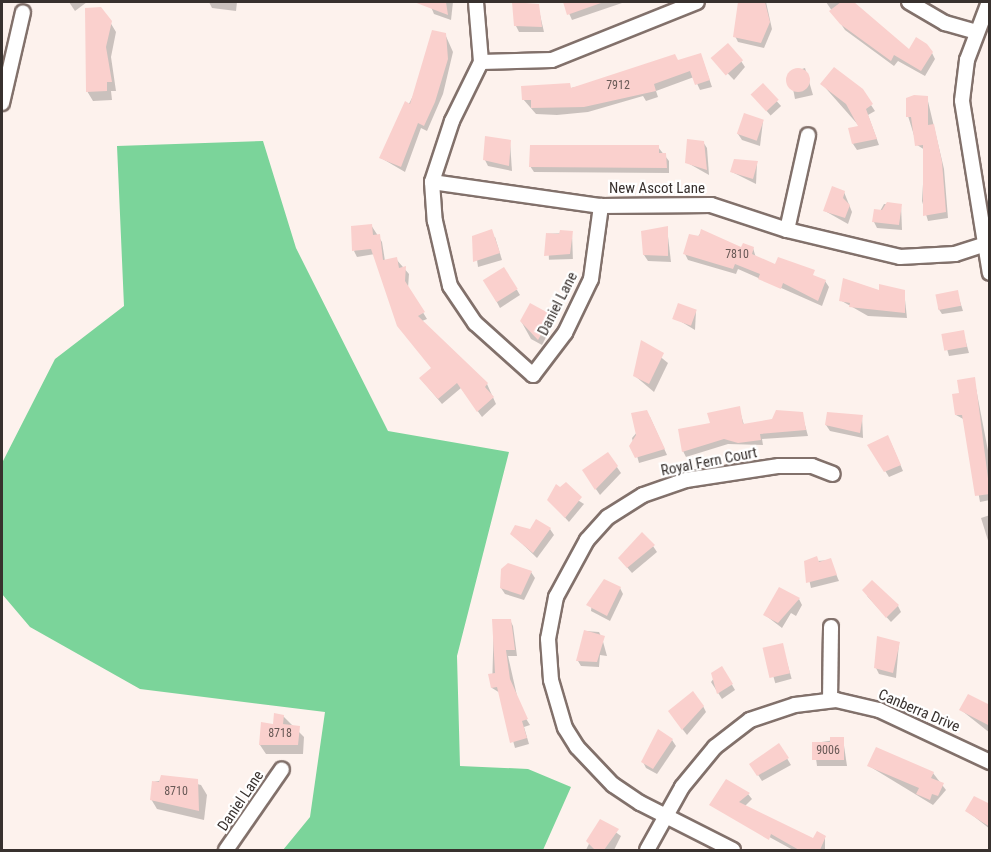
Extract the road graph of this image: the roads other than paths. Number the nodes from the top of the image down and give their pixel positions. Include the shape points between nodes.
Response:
1 (476, 2) edge
2 (697, 2) edge
3 (909, 2) edge
4 (989, 2) edge
5 (23, 12) dead end
6 (976, 32) junction
7 (481, 62) junction
8 (2, 103) edge
9 (808, 135) dead end
10 (432, 182) junction
11 (601, 206) junction
12 (787, 230) junction
13 (982, 245) junction
14 (990, 273) edge
15 (833, 474) dead end
16 (831, 627) dead end
17 (830, 700) junction
18 (990, 762) edge
19 (282, 769) dead end
20 (664, 817) junction
21 (226, 850) edge
22 (647, 850) edge
23 (733, 850) edge

1 - 7 street
2 - 7 street via 552,60
3 - 6 street via 945,23
4 - 6 street
5 - 8 street
6 - 13 street via 964,80 963,124
7 - 10 street via 452,121
9 - 12 street
10 - 11 street, New Ascot Lane
10 - 11 street, Daniel Lane via 435,221 450,285 475,323 532,375 565,333 591,279
11 - 12 street, New Ascot Lane via 711,205
12 - 13 street, New Ascot Lane via 900,256 955,254
13 - 14 street
15 - 20 street, Royal Fern Court via 795,465 665,485 608,517 565,576 548,639 551,680 565,728 613,785
16 - 17 street
17 - 18 street, Canberra Drive via 879,710
17 - 20 street, Canberra Drive via 772,712 730,733 698,766
19 - 21 street, Daniel Lane
20 - 22 street, Canberra Drive
20 - 23 street, Royal Fern Court

